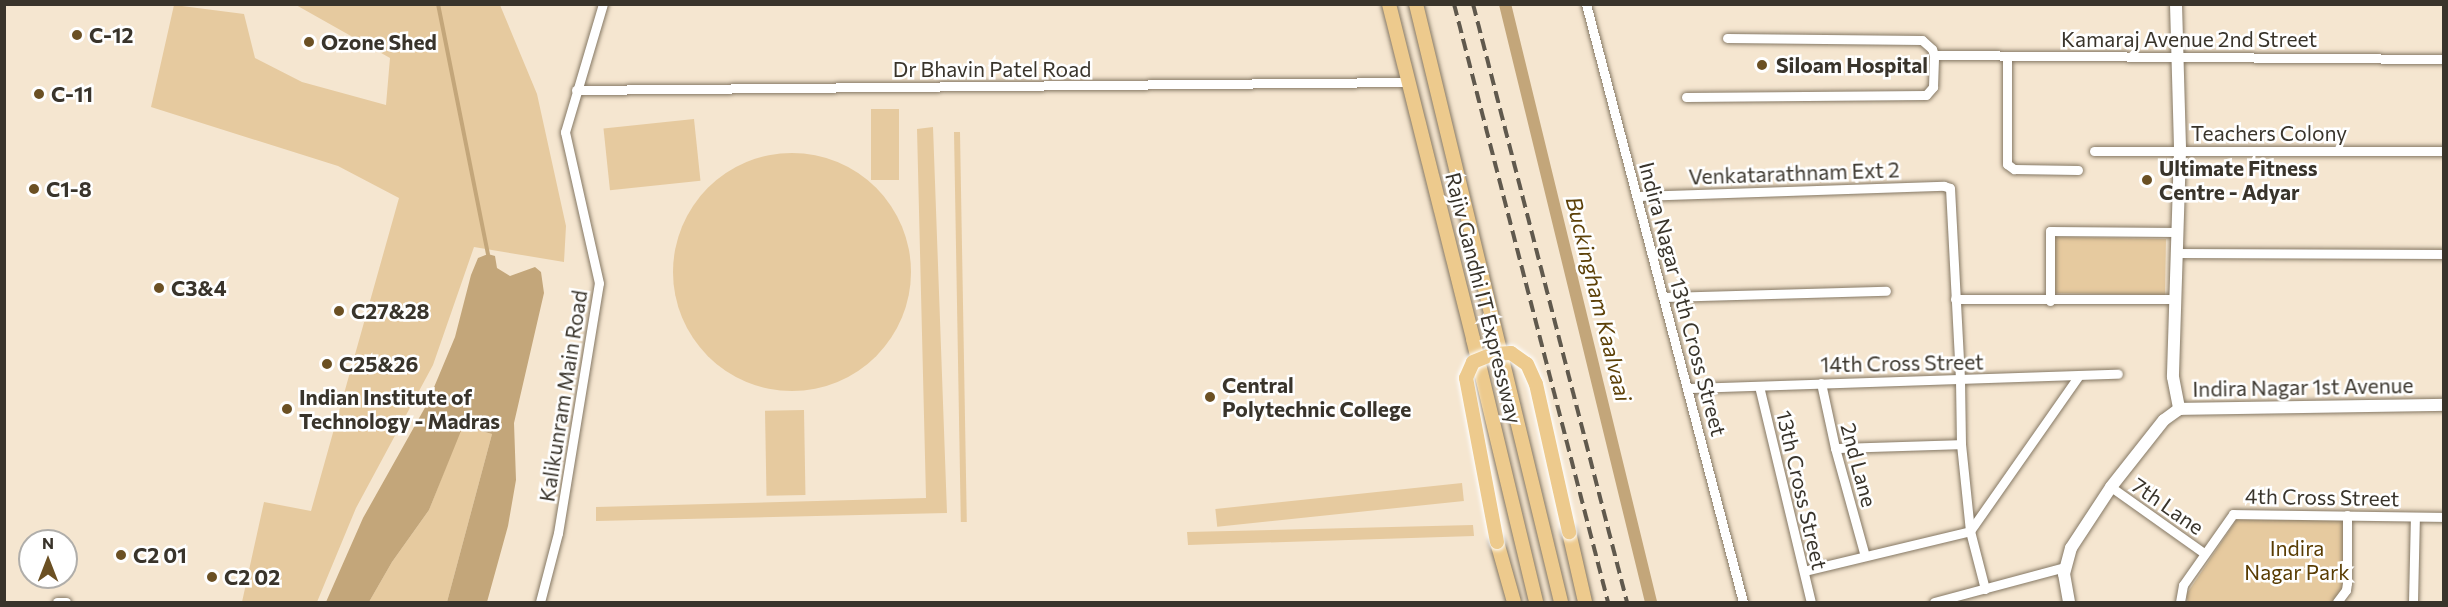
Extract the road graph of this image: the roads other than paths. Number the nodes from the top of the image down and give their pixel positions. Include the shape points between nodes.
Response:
1 (603, 4) edge
2 (1389, 4) edge
3 (1416, 4) edge
4 (1586, 4) edge
5 (2176, 4) edge
6 (1727, 38) dead end
7 (1934, 55) junction
8 (2007, 56) junction
9 (2177, 57) junction
10 (2444, 59) edge
11 (1409, 82) junction
12 (576, 90) junction
13 (1686, 97) dead end
14 (2094, 151) dead end
15 (2180, 151) junction
16 (2444, 151) edge
17 (2078, 170) dead end
18 (1638, 196) junction
19 (2177, 232) junction
20 (2177, 253) junction
21 (2444, 254) edge
22 (1886, 291) dead end
23 (1665, 297) junction
24 (1955, 299) junction
25 (2174, 299) junction
26 (2050, 301) junction
27 (2118, 374) dead end
28 (2078, 377) junction
29 (1960, 380) junction
30 (1821, 383) junction
31 (1759, 386) junction
32 (1688, 388) junction
33 (2444, 405) edge
34 (2179, 409) junction
35 (1961, 444) junction
36 (1835, 448) junction
37 (2111, 488) junction
38 (2347, 515) junction
39 (2415, 517) junction
40 (2444, 517) edge
41 (1970, 531) junction
42 (2204, 553) junction
43 (1865, 556) junction
44 (2065, 567) junction
45 (1804, 571) junction
46 (1985, 589) junction
47 (57, 603) edge
48 (66, 603) edge
49 (540, 603) edge
50 (1514, 603) edge
51 (1536, 603) edge
52 (1561, 603) edge
53 (1585, 603) edge
54 (1743, 603) edge
55 (1811, 603) edge
56 (1934, 603) edge
57 (2069, 603) edge
58 (2180, 603) edge
59 (2337, 603) edge
60 (2413, 603) edge

1 - 12 street, Kalikunram Main Road
2 - 11 main road, Rajiv Gandhi IT Expressway
3 - 52 main road, Rajiv Gandhi IT Expressway
4 - 18 street, Indira Nagar 13th Cross Street
5 - 9 street
6 - 7 street via 1922,40
7 - 8 street, Kamaraj Avenue 2nd Street
7 - 13 street via 1934,87 1926,95
8 - 9 street, Kamaraj Avenue 2nd Street
8 - 17 street via 2007,164 2014,169
9 - 10 street, Kamaraj Avenue 2nd Street
9 - 15 street
11 - 12 street, Dr Bhavin Patel Road
11 - 51 main road, Rajiv Gandhi IT Expressway
12 - 49 street, Kalikunram Main Road via 565,132 599,283 558,533
14 - 15 street, Teachers Colony
15 - 16 street, Teachers Colony
15 - 19 street
18 - 23 street, Indira Nagar 13th Cross Street
18 - 24 street, Venkatarathnam Ext 2 via 1944,186 1950,188
19 - 20 street
19 - 26 street via 2050,231
20 - 21 street
20 - 25 street
22 - 23 street
23 - 32 street, Indira Nagar 13th Cross Street
24 - 26 street
24 - 29 street
25 - 26 street
25 - 34 street via 2173,377
27 - 28 street, 14th Cross Street
28 - 29 street, 14th Cross Street
28 - 41 street
29 - 30 street, 14th Cross Street
29 - 35 street
30 - 31 street, 14th Cross Street
30 - 36 street, 2nd Lane
31 - 32 street, 14th Cross Street
31 - 45 street, 13th Cross Street
32 - 54 street, Indira Nagar 13th Cross Street
33 - 34 street, Indira Nagar 1st Avenue
34 - 37 street, Indira Nagar 1st Avenue via 2164,420
35 - 36 street
35 - 41 street
36 - 43 street, 2nd Lane
37 - 42 street, 7th Lane
37 - 44 street, Indira Nagar 1st Avenue via 2071,548
38 - 39 street, 4th Cross Street
38 - 42 street, 4th Cross Street via 2233,514
38 - 59 street via 2347,583
39 - 40 street, 4th Cross Street
39 - 60 street
41 - 43 street
41 - 46 street
42 - 58 street, 4th Cross Street via 2183,585
43 - 45 street
44 - 46 street
44 - 57 street
45 - 55 street, 13th Cross Street
46 - 56 street
47 - 48 street
50 - 53 main road, bridge via 1497,542 1466,378 1473,362 1511,352 1527,364 1536,384

